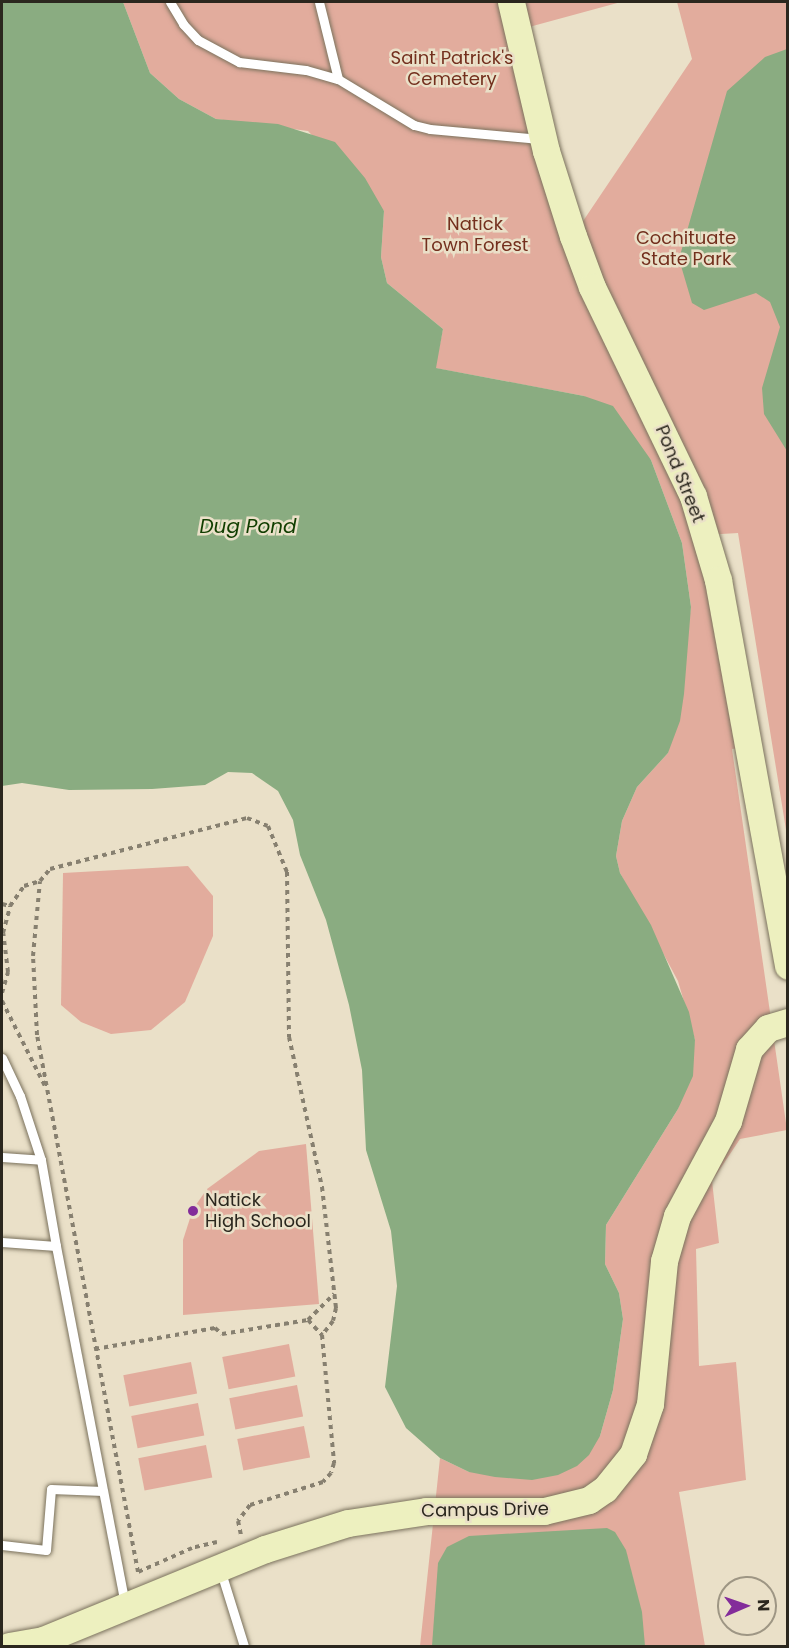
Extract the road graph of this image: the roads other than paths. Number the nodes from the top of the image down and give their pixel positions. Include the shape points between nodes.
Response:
1 (170, 2) edge
2 (319, 2) edge
3 (511, 2) edge
4 (338, 79) junction
5 (543, 140) junction
6 (788, 966) edge
7 (788, 1022) edge
8 (2, 1058) edge
9 (2, 1157) edge
10 (41, 1160) junction
11 (2, 1242) edge
12 (56, 1246) junction
13 (103, 1491) junction
14 (2, 1545) edge
15 (220, 1554) junction
16 (125, 1605) junction
17 (44, 1643) edge
18 (9, 1647) edge
19 (244, 1647) edge

1 - 4 lane via 183,24 216,53 239,62 306,70
2 - 4 lane
3 - 5 street, Pond Street
4 - 5 lane via 414,125
5 - 6 street, Pond Street via 592,287 675,456 705,535 729,630
7 - 15 street, Campus Drive via 768,1028 749,1049 728,1121 677,1216 664,1261 655,1381 648,1413 633,1454 605,1489 589,1500 544,1511 426,1510 373,1517 239,1544
8 - 10 lane via 20,1096
9 - 10 lane
10 - 12 lane
11 - 12 lane
12 - 13 lane
13 - 14 lane via 51,1489 46,1550
13 - 16 lane
15 - 16 street, Campus Drive
15 - 19 lane
16 - 17 street, Campus Drive
17 - 18 street, Campus Drive

